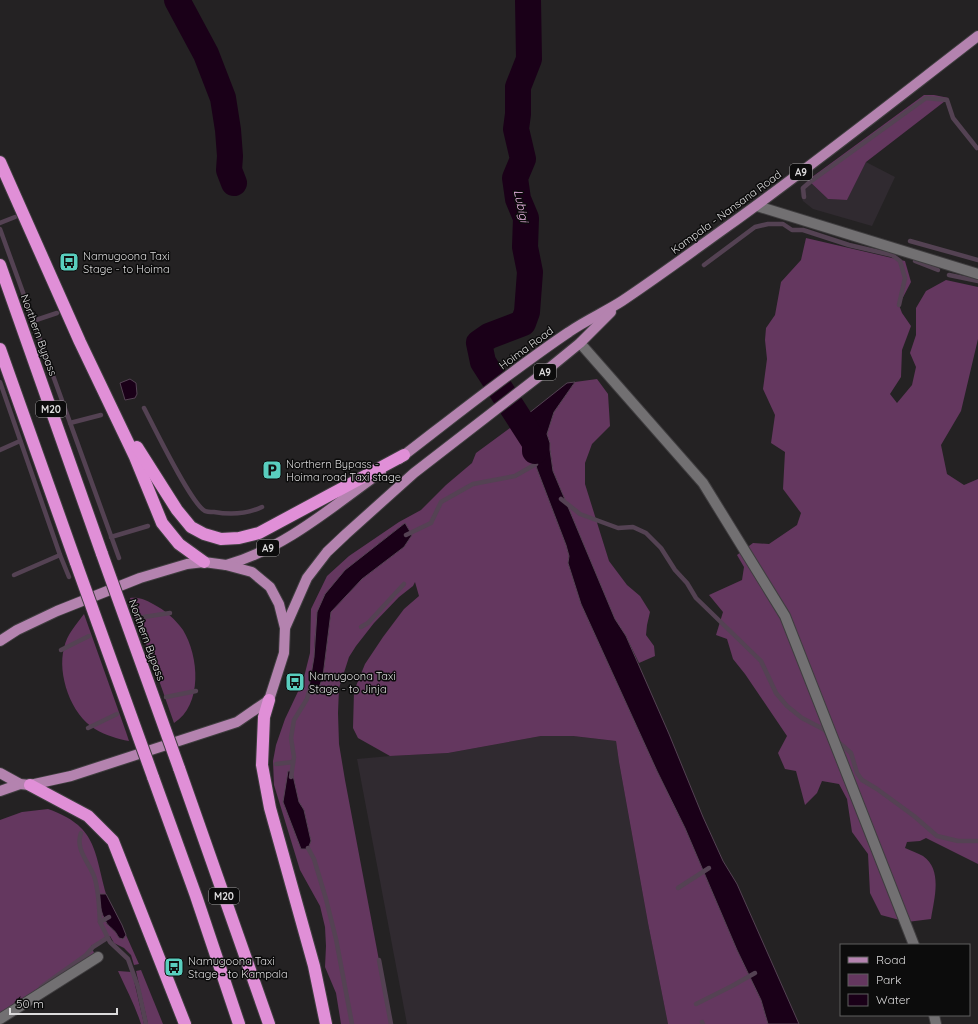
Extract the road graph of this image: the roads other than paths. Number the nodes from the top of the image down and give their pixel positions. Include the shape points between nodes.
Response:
1 (978, 36) edge
2 (0, 162) edge
3 (757, 206) junction
4 (0, 265) edge
5 (978, 274) edge
6 (620, 302) junction
7 (580, 344) junction
8 (0, 349) edge
9 (110, 404) junction
10 (404, 455) junction
11 (204, 562) junction
12 (226, 564) junction
13 (285, 628) junction
14 (0, 641) edge
15 (269, 700) junction
16 (0, 773) edge
17 (25, 785) junction
18 (0, 791) edge
19 (914, 944) edge
20 (98, 958) dead end
21 (0, 1019) edge
22 (184, 1024) edge
23 (239, 1024) edge
24 (269, 1024) edge
25 (326, 1024) edge

1 - 3 main road, Kampala - Nansana Road / A9
2 - 9 highway
3 - 5 street
3 - 6 main road, Kampala - Nansana Road / A9
4 - 24 highway, Northern Bypass / M20, bridge
6 - 7 main road, A9
6 - 10 main road, Hoima Road / A9 via 571,330
7 - 13 main road, A9 via 414,473 327,552 307,578
7 - 19 street via 703,483 785,616
8 - 23 highway, M20, bridge via 196,896
9 - 10 highway via 177,510 192,527 221,539 259,533
9 - 11 highway via 162,523 179,544
10 - 12 main road, Hoima Road / A9 via 307,525 263,552
11 - 12 main road
11 - 14 main road via 187,564 140,578 57,611 16,630
12 - 13 main road via 252,572 270,587 279,604
13 - 15 main road via 284,653
15 - 17 main road via 237,722 98,768
15 - 25 highway via 264,717 262,765 270,808 314,966
16 - 17 main road
17 - 18 main road
17 - 22 highway via 88,816 113,841
20 - 21 street

